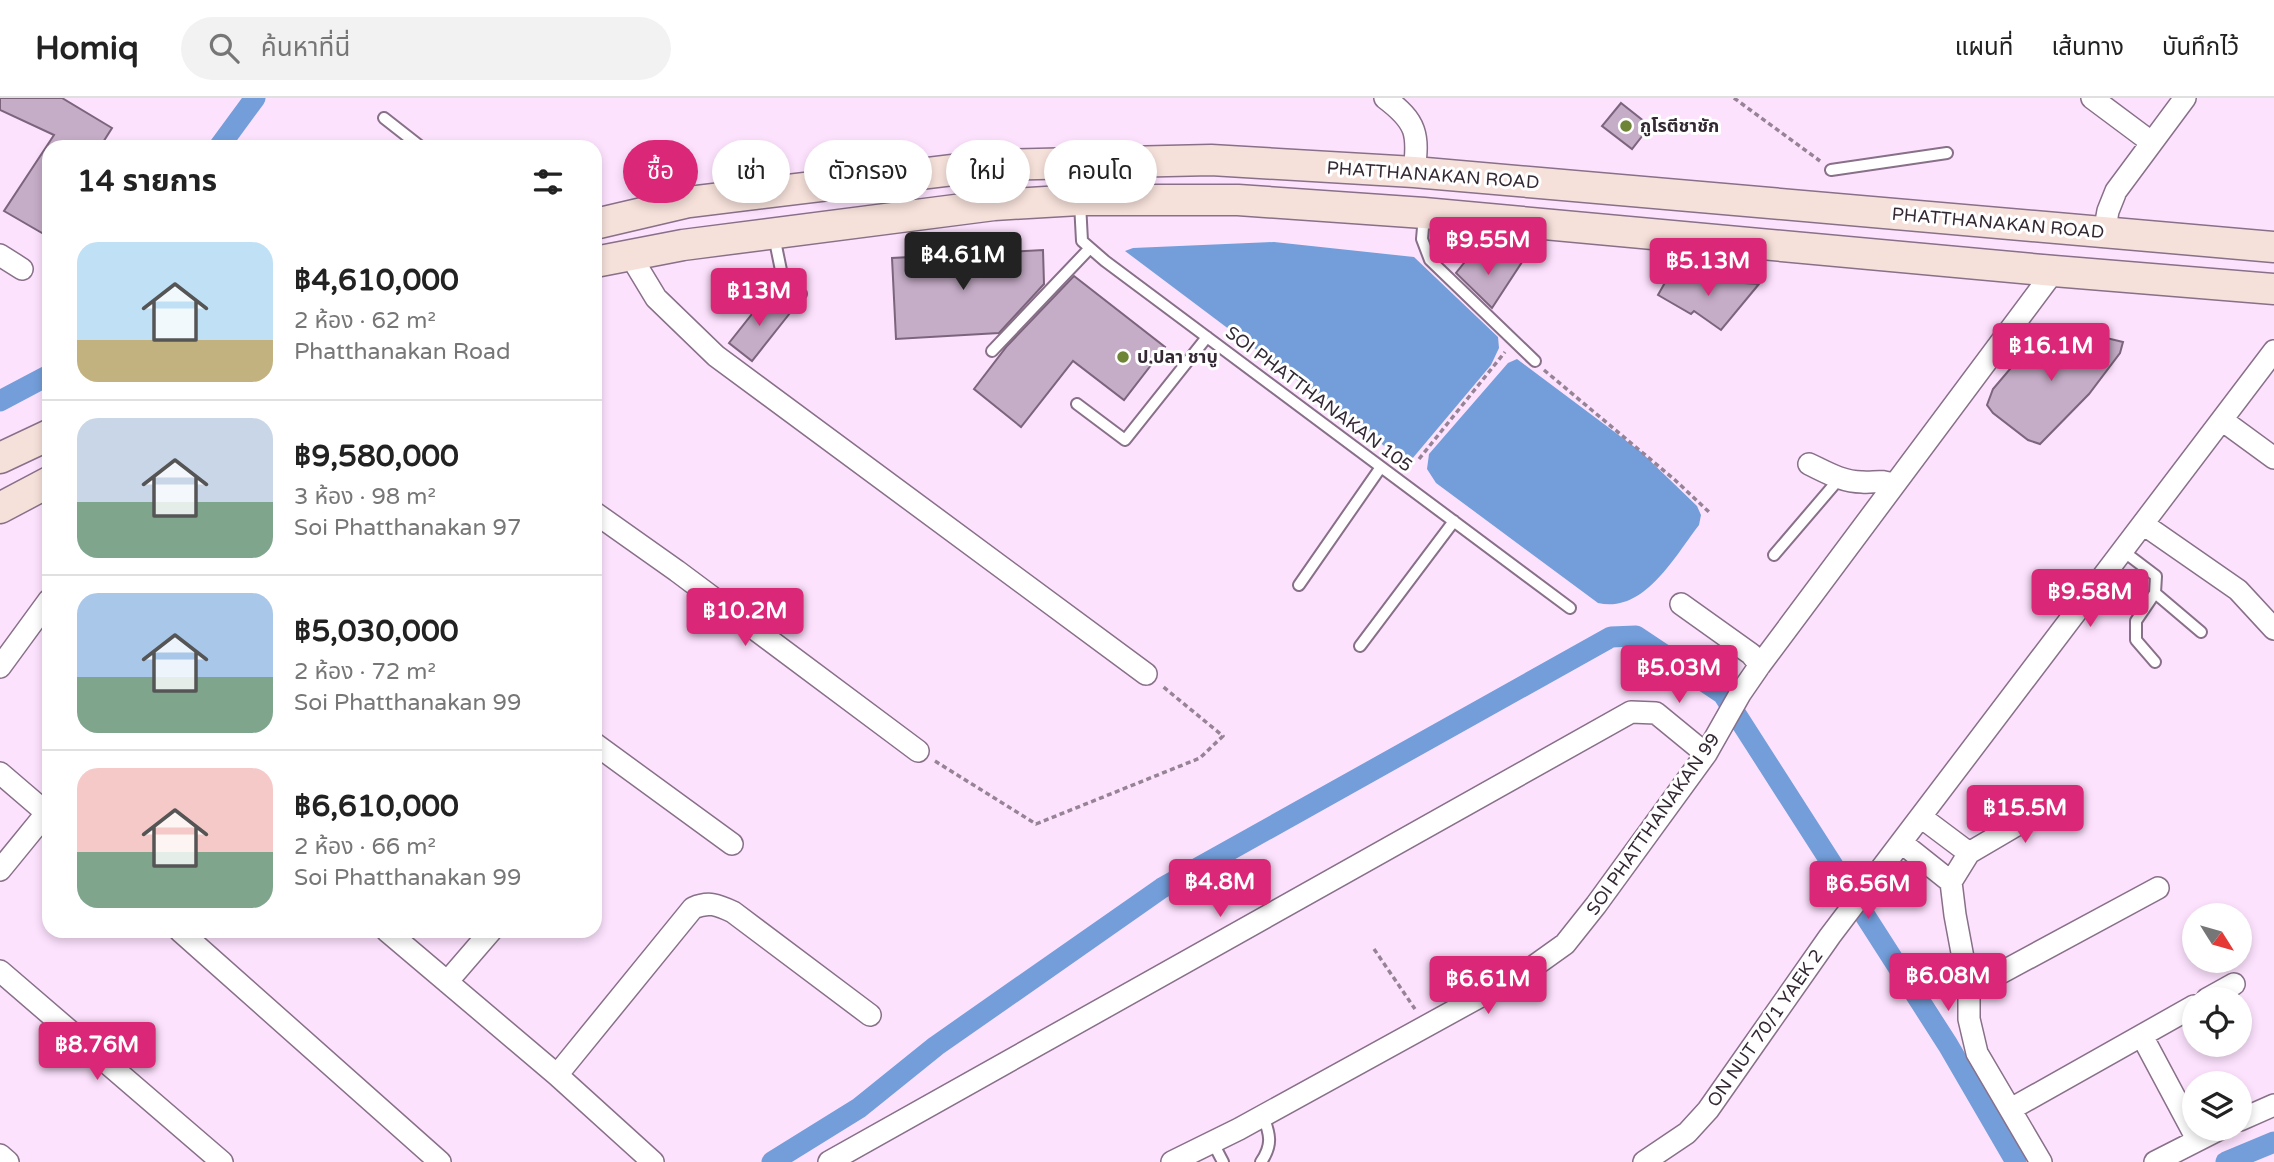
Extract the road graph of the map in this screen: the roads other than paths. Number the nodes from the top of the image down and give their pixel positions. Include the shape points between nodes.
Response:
1 (1385, 98) edge
2 (2092, 98) edge
3 (2185, 98) edge
4 (384, 118) dead end
5 (412, 140) edge
6 (2151, 142) junction
7 (1947, 153) dead end
8 (1831, 170) road end
9 (1414, 172) junction
10 (1157, 200) edge
11 (1044, 202) edge
12 (1079, 203) edge
13 (1424, 213) junction
14 (602, 222) edge
15 (774, 233) junction
16 (2104, 233) junction
17 (2274, 247) edge
18 (1090, 248) junction
19 (0, 255) edge
20 (630, 255) junction
21 (602, 261) edge
22 (22, 269) dead end
23 (2054, 271) junction
24 (2274, 289) edge
25 (801, 294) dead end
26 (1207, 337) junction
27 (992, 351) dead end
28 (2274, 351) edge
29 (1535, 361) road end
30 (1077, 404) dead end
31 (2222, 420) junction
32 (42, 438) edge
33 (0, 458) edge
34 (2274, 458) edge
35 (1809, 464) dead end
36 (1381, 467) junction
37 (1839, 479) junction
38 (1894, 485) junction
39 (42, 486) edge
40 (0, 508) edge
41 (602, 518) edge
42 (1454, 522) junction
43 (2144, 524) junction
44 (2123, 551) junction
45 (1774, 555) dead end
46 (1298, 585) dead end
47 (2155, 593) junction
48 (1681, 604) dead end
49 (1570, 608) dead end
50 (42, 610) edge
51 (2274, 629) edge
52 (2201, 632) dead end
53 (1360, 646) dead end
54 (2155, 662) dead end
55 (1760, 665) junction
56 (0, 667) edge
57 (1146, 674) road end
58 (602, 749) edge
59 (918, 751) road end
60 (1706, 754) junction
61 (0, 773) edge
62 (2059, 800) dead end
63 (42, 808) edge
64 (1921, 817) junction
65 (42, 820) edge
66 (1902, 843) junction
67 (732, 844) dead end
68 (1969, 853) junction
69 (0, 870) edge
70 (1951, 882) junction
71 (2158, 888) dead end
72 (188, 938) edge
73 (395, 938) edge
74 (485, 938) edge
75 (0, 971) edge
76 (447, 982) junction
77 (2234, 984) dead end
78 (2229, 987) edge
79 (1969, 990) junction
80 (2182, 1013) edge
81 (870, 1015) dead end
82 (2142, 1036) junction
83 (557, 1075) junction
84 (2274, 1105) edge
85 (2011, 1109) junction
86 (2182, 1111) edge
87 (2252, 1115) edge
88 (1263, 1116) junction
89 (1212, 1141) junction
90 (2193, 1141) edge
91 (0, 1155) edge
92 (8, 1162) edge
93 (222, 1162) edge
94 (440, 1162) edge
95 (653, 1162) edge
96 (829, 1162) edge
97 (1172, 1162) edge
98 (1223, 1162) edge
99 (1261, 1162) edge
100 (1644, 1162) edge
101 (2041, 1162) edge
102 (2155, 1162) edge

1 - 9 street via 1415,131
2 - 6 street
3 - 6 street
4 - 5 lane
6 - 16 street via 2116,191
7 - 8 lane
9 - 14 main road, PHATTHANAKAN ROAD via 1211,160 994,165 689,202
9 - 16 main road, PHATTHANAKAN ROAD
10 - 13 main road via 1238,200
11 - 15 main road
12 - 18 lane via 1082,241
13 - 23 main road
13 - 29 lane via 1422,239 1430,260
15 - 20 main road
15 - 25 lane via 783,280
16 - 17 main road, PHATTHANAKAN ROAD
18 - 26 lane, SOI PHATTHANAKAN 105
18 - 27 lane
19 - 22 street
20 - 21 main road
20 - 57 street via 656,298 716,356
23 - 24 main road
23 - 38 street, SOI PHATTHANAKAN 99
26 - 30 lane via 1125,440
26 - 36 lane, SOI PHATTHANAKAN 105
28 - 31 street, ON NUT 70/1 YAEK 2
31 - 34 street
31 - 43 street, ON NUT 70/1 YAEK 2
32 - 33 main road
35 - 37 street
36 - 42 lane, SOI PHATTHANAKAN 105
36 - 46 lane
37 - 38 street via 1882,480
37 - 45 lane
38 - 55 street, SOI PHATTHANAKAN 99
39 - 40 main road
41 - 59 street
42 - 49 lane, SOI PHATTHANAKAN 105
42 - 53 lane
43 - 44 street, ON NUT 70/1 YAEK 2
43 - 51 street via 2238,590
44 - 47 lane via 2156,576
44 - 64 street, ON NUT 70/1 YAEK 2
47 - 52 lane
47 - 54 lane via 2136,621 2136,640
48 - 55 street
50 - 56 street
55 - 60 street, SOI PHATTHANAKAN 99
58 - 67 street
60 - 88 street, SOI PHATTHANAKAN 99 via 1566,944 1530,969
60 - 96 street via 1656,713 1631,712
61 - 63 street
62 - 68 street
64 - 66 street, ON NUT 70/1 YAEK 2
64 - 68 street
65 - 69 street
66 - 70 street
66 - 100 street, ON NUT 70/1 YAEK 2 via 1830,936 1708,1110 1687,1133
68 - 70 street
70 - 79 street
71 - 79 street
72 - 94 street
73 - 76 street
74 - 76 street
75 - 93 street
76 - 83 street
77 - 78 street
79 - 85 street via 1969,1018 1977,1053
80 - 82 street
81 - 83 street via 733,912 703,903 692,908
82 - 85 street
82 - 86 street
83 - 95 street
84 - 87 street
85 - 101 street
88 - 89 street, SOI PHATTHANAKAN 99
88 - 99 lane via 1271,1136
89 - 97 street, SOI PHATTHANAKAN 99
89 - 98 lane
90 - 102 street
91 - 92 street

